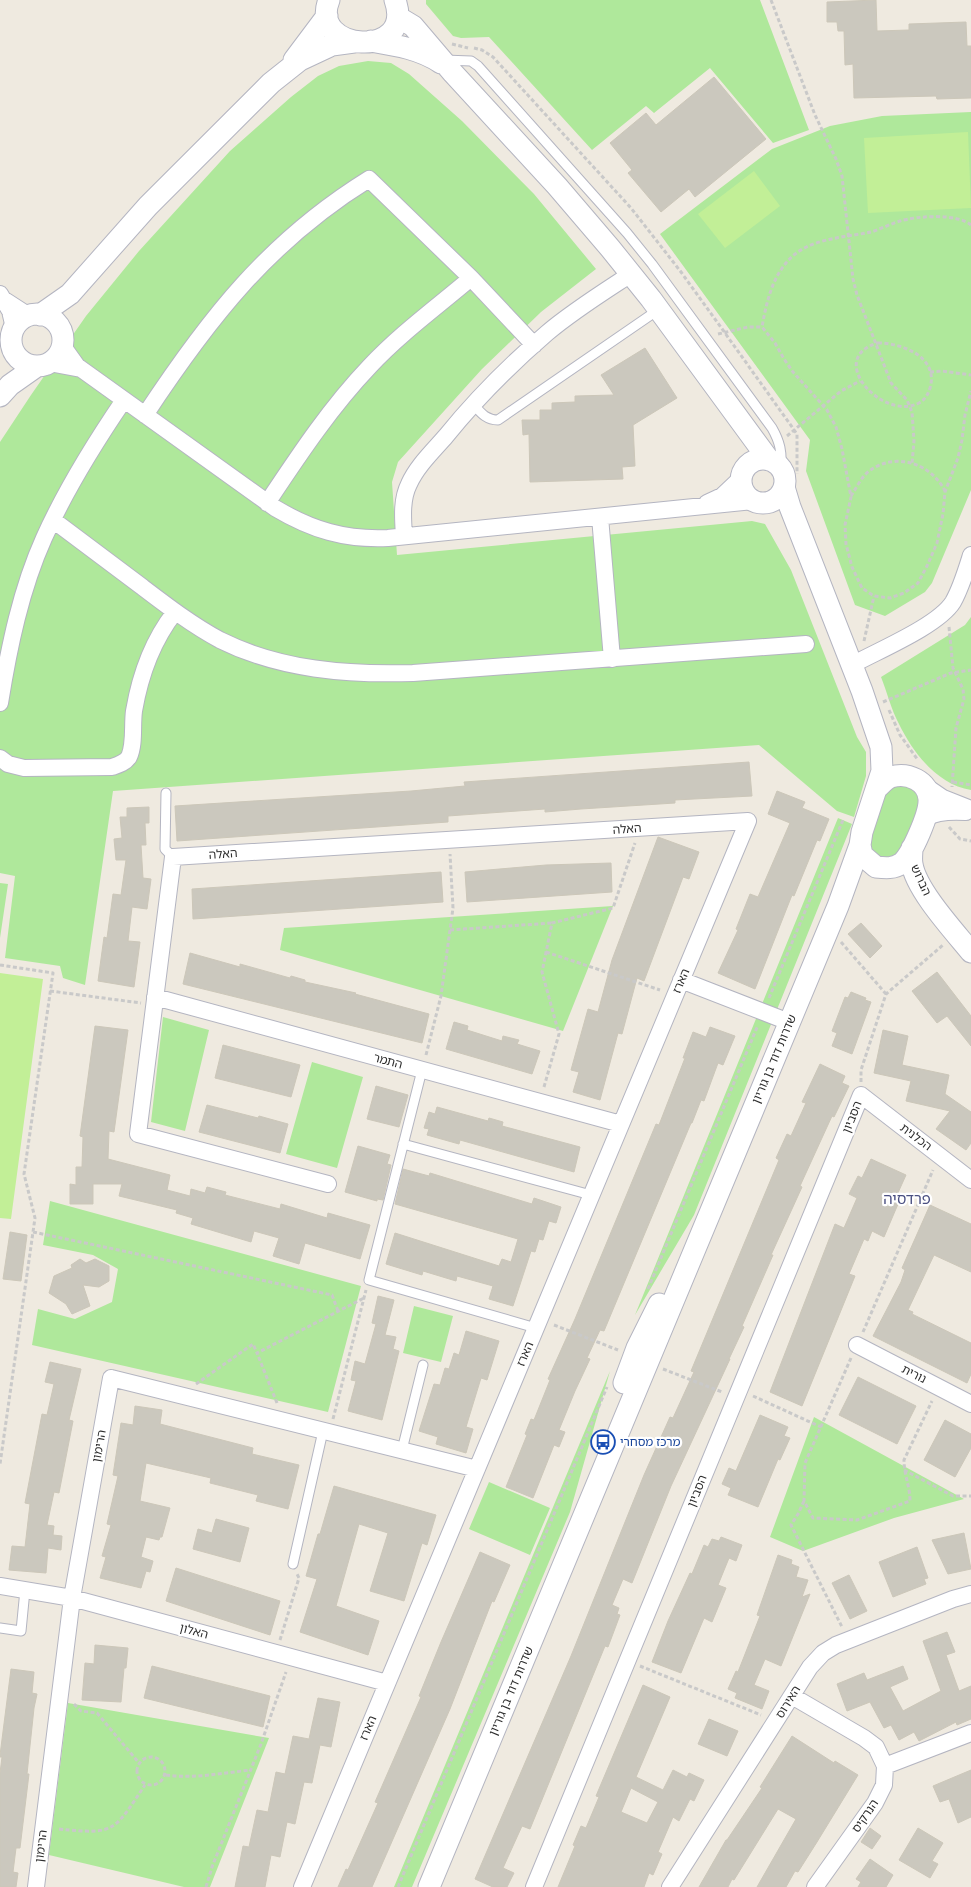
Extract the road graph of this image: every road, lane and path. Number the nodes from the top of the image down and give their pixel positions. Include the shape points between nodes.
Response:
1 (771, 0) edge
2 (396, 5) edge
3 (326, 6) edge
4 (362, 42) junction
5 (446, 65) junction
6 (277, 79) junction
7 (971, 225) edge
8 (848, 236) junction
9 (631, 274) junction
10 (471, 278) junction
11 (86, 279) junction
12 (3, 298) edge
13 (658, 310) junction
14 (37, 315) junction
15 (762, 327) junction
16 (13, 337) junction
17 (706, 338) junction
18 (62, 340) junction
19 (876, 343) junction
20 (534, 346) junction
21 (43, 364) junction
22 (81, 369) junction
23 (930, 372) junction
24 (971, 375) edge
25 (860, 381) junction
26 (0, 391) edge
27 (971, 391) edge
28 (720, 395) junction
29 (0, 396) edge
30 (124, 400) junction
31 (474, 404) junction
32 (823, 405) junction
33 (910, 406) junction
34 (145, 414) junction
35 (779, 464) junction
36 (912, 464) junction
37 (742, 474) junction
38 (945, 492) junction
39 (851, 497) junction
40 (756, 502) junction
41 (267, 503) junction
42 (696, 508) junction
43 (600, 517) junction
44 (53, 520) junction
45 (404, 536) junction
46 (971, 555) edge
47 (809, 558) junction
48 (874, 596) junction
49 (175, 612) junction
50 (941, 614) junction
51 (806, 644) dead end
52 (612, 659) junction
53 (855, 663) junction
54 (971, 670) edge
55 (955, 672) junction
56 (0, 703) edge
57 (868, 709) junction
58 (881, 747) junction
59 (0, 758) edge
60 (915, 781) junction
61 (953, 782) junction
62 (971, 784) edge
63 (876, 789) junction
64 (166, 793) dead end
65 (943, 798) junction
66 (971, 810) edge
67 (931, 816) junction
68 (748, 821) joint
69 (640, 828) junction
70 (449, 840) junction
71 (971, 841) edge
72 (860, 846) junction
73 (912, 848) junction
74 (173, 857) junction
75 (889, 868) junction
76 (838, 906) junction
77 (937, 911) junction
78 (552, 923) junction
79 (829, 928) junction
80 (450, 930) junction
81 (956, 934) junction
82 (546, 952) junction
83 (971, 952) edge
84 (0, 965) edge
85 (678, 988) junction
86 (50, 991) junction
87 (886, 994) junction
88 (155, 1001) junction
89 (790, 1022) junction
90 (422, 1070) junction
91 (861, 1095) junction
92 (540, 1102) junction
93 (621, 1124) junction
94 (403, 1144) junction
95 (939, 1154) junction
96 (971, 1180) edge
97 (328, 1184) dead end
98 (591, 1195) junction
99 (33, 1232) junction
100 (369, 1280) junction
101 (364, 1298) junction
102 (338, 1311) junction
103 (536, 1328) junction
104 (857, 1345) junction
105 (258, 1353) junction
106 (423, 1366) dead end
107 (939, 1387) junction
108 (739, 1390) junction
109 (181, 1395) junction
110 (971, 1404) edge
111 (284, 1421) junction
112 (821, 1427) junction
113 (326, 1431) junction
114 (402, 1450) junction
115 (0, 1464) edge
116 (477, 1469) junction
117 (904, 1470) junction
118 (971, 1496) edge
119 (804, 1500) junction
120 (293, 1564) joint
121 (0, 1586) edge
122 (25, 1590) junction
123 (971, 1594) edge
124 (72, 1598) junction
125 (0, 1628) edge
126 (849, 1640) junction
127 (284, 1655) junction
128 (627, 1661) junction
129 (387, 1683) junction
130 (60, 1696) junction
131 (792, 1696) junction
132 (776, 1721) junction
133 (971, 1733) edge
134 (140, 1763) junction
135 (884, 1766) junction
136 (251, 1770) junction
137 (166, 1774) junction
138 (145, 1784) junction
139 (43, 1827) junction
140 (36, 1887) edge
141 (206, 1887) edge
142 (302, 1887) edge
143 (429, 1887) edge
144 (534, 1887) edge
145 (670, 1887) edge
146 (815, 1887) edge

1 - 8 path via 842,176
2 - 4 street via 397,22 392,32 386,37
2 - 5 street
3 - 4 street via 334,31 344,38
3 - 6 street via 299,56
4 - 5 street via 397,45
4 - 6 street via 332,45 300,60
5 - 9 street via 557,186
5 - 17 lane via 471,61 478,66 627,233
6 - 11 street via 161,193
7 - 8 path via 966,220 924,217
8 - 15 path via 808,247 786,263 768,297
8 - 19 path via 857,295
9 - 13 street
9 - 20 street via 576,311
10 - 20 street
10 - 34 street via 369,179 314,216 260,265 204,331
10 - 41 street via 393,344 352,386 315,431
11 - 14 street via 70,294
11 - 18 street via 67,319
12 - 14 street via 23,312
12 - 16 street via 13,319
13 - 28 street
13 - 31 lane via 506,416 491,420
14 - 16 street via 19,321
14 - 18 street via 58,324
15 - 17 path via 748,327
15 - 32 path via 794,372
16 - 21 street via 15,354 21,360 28,365
16 - 26 street
17 - 35 lane via 772,428
18 - 21 street via 58,355
18 - 22 street via 71,359
19 - 23 path via 889,342 906,347 919,354
19 - 25 path via 863,349 858,356
19 - 33 path via 891,383
20 - 31 street
21 - 22 street via 70,365
21 - 29 street via 10,385
22 - 30 street
23 - 24 path
23 - 33 path via 927,396
25 - 32 path
25 - 33 path via 877,397 893,405
27 - 38 path via 958,458
28 - 35 street
28 - 37 street via 740,440 744,462
30 - 34 street
30 - 44 street via 86,456
31 - 45 street via 417,469 408,484 404,499
32 - 35 path
32 - 39 path via 836,427
33 - 36 path via 914,424
34 - 41 street
35 - 37 street via 754,461
35 - 40 street via 780,496 774,501
35 - 47 street
36 - 38 path via 930,472
36 - 39 path via 900,461 872,469
37 - 40 street via 743,491
37 - 42 street via 722,496
38 - 48 path via 937,543 918,583 904,594 890,598
39 - 48 path via 845,525 846,544 862,588
40 - 42 street
40 - 47 street via 780,519
41 - 45 street via 293,519 330,533 370,539
42 - 43 street
43 - 45 street
43 - 52 street
44 - 49 street
44 - 56 street via 31,572 17,619
46 - 50 street via 952,603
47 - 53 street
48 - 53 path
49 - 52 street via 220,640 256,655 296,666 339,672 414,673
49 - 59 street via 146,665 134,712 131,748 122,764 112,767 24,768
50 - 53 street
50 - 55 path via 949,627
51 - 52 street
53 - 57 street
54 - 55 path
55 - 57 path
55 - 61 path via 964,699 956,728
57 - 58 street
58 - 60 street via 892,763
58 - 63 street via 882,771
60 - 63 street via 891,777
60 - 65 street
60 - 67 street via 929,800
61 - 62 path
61 - 65 path via 952,791
63 - 72 street
64 - 74 lane via 165,849
65 - 66 street
66 - 67 street via 947,811
67 - 71 path via 960,839
67 - 73 street
68 - 69 street, האלה
68 - 85 street, הארז
69 - 70 street, האלה
69 - 78 path via 613,908
70 - 74 street, האלה
70 - 80 path via 453,908
72 - 75 street via 862,855 869,862 876,867
72 - 76 street, שדרות דוד בן גוריון
73 - 75 street via 901,863
73 - 77 street, הברוש via 915,873
74 - 88 street
75 - 76 street, שדרות דוד בן גוריון via 856,885
75 - 77 street, הברוש
76 - 79 street, שדרות דוד בן גוריון
77 - 81 street, הברוש
78 - 80 path
78 - 82 path
79 - 87 path
79 - 89 street, שדרות דוד בן גוריון
80 - 90 path via 441,996
81 - 83 street, הברוש
81 - 87 path
82 - 85 path
82 - 92 path via 542,972 559,1034
84 - 86 path via 53,973
85 - 89 street
85 - 93 street, הארז
86 - 88 path
86 - 99 path via 24,1174 36,1218
87 - 91 path via 861,1070
88 - 90 street, התמר
88 - 97 street via 138,1134
89 - 143 street, שדרות דוד בן גוריון via 710,1212 673,1275 637,1348 613,1416 593,1495
90 - 92 street, התמר
90 - 94 lane
91 - 95 street, הכלנית
91 - 108 street, הסביון
92 - 93 street, התמר
93 - 98 street, הארז
94 - 98 lane
94 - 100 lane
95 - 96 street, הכלנית
95 - 104 path
98 - 103 street, הארז
99 - 102 path via 332,1294
99 - 115 path
100 - 101 path
100 - 103 lane
101 - 102 path
101 - 113 path
102 - 105 path
103 - 116 street, הארז
104 - 107 street, נורית
104 - 112 path
105 - 109 path via 253,1344
105 - 111 path
106 - 114 lane
107 - 110 street, נורית
107 - 117 path via 904,1460
108 - 112 path
108 - 128 street, הסביון
109 - 111 street, הרימון
109 - 124 street, הרימון via 111,1378
111 - 113 street, הרימון
112 - 119 path via 805,1463
113 - 114 street, הרימון
113 - 120 lane
114 - 116 street, הרימון
116 - 129 street, הארז
117 - 118 path via 953,1496
117 - 119 path via 910,1501 857,1520 813,1518
119 - 126 path via 791,1525
120 - 127 path via 298,1578
121 - 122 street, האלון
122 - 124 street, האלון
122 - 125 lane via 21,1631
123 - 126 street, האירוס via 953,1598
124 - 127 street, האלון
124 - 130 street, הרימון
126 - 131 street, האירוס via 823,1653
127 - 129 street, האלון
127 - 136 path
128 - 132 path
128 - 144 street, הסביון
129 - 142 street, הארז
130 - 134 path via 71,1699 81,1712 97,1713
130 - 139 street, הרימון
131 - 132 street, האירוס
131 - 135 street via 876,1747
132 - 145 street, האירוס
133 - 135 street
134 - 137 path via 146,1758 156,1758 164,1765
134 - 138 path via 137,1773
135 - 146 street, הנרקיס via 884,1785 875,1803
136 - 137 path via 202,1776
136 - 141 path
137 - 138 path via 156,1785
138 - 139 path via 121,1820 110,1828 90,1832
139 - 140 street, הרימון

